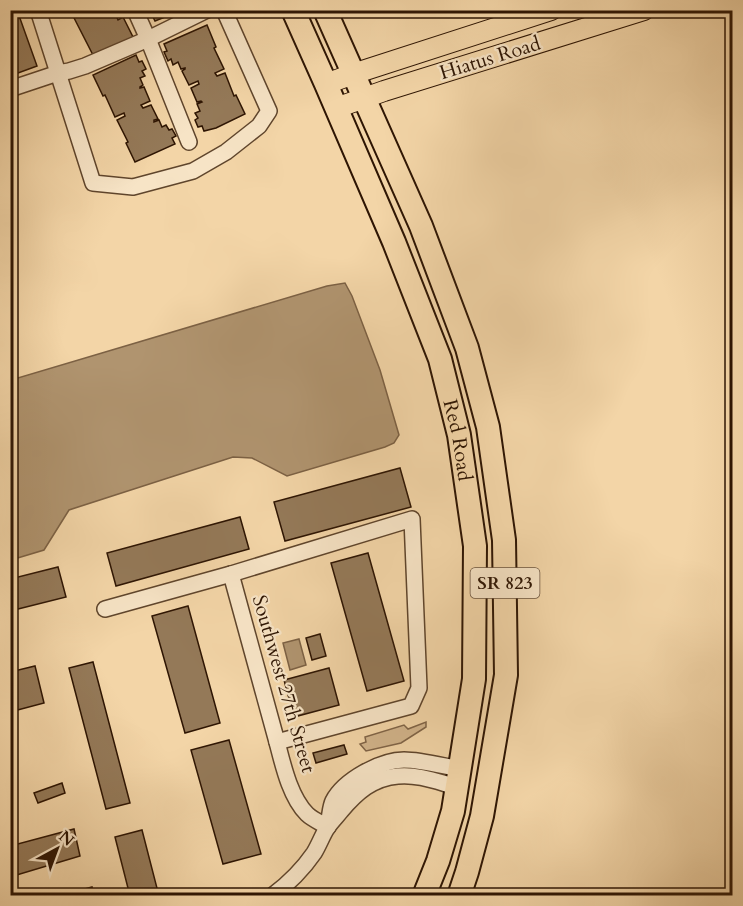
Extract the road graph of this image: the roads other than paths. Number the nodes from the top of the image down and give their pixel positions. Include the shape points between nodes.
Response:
1 (38, 10) edge
2 (135, 10) edge
3 (207, 10) edge
4 (224, 10) edge
5 (293, 10) edge
6 (325, 10) edge
7 (551, 10) edge
8 (644, 10) edge
9 (148, 39) junction
10 (58, 72) junction
11 (353, 74) junction
12 (326, 84) junction
13 (10, 89) edge
14 (363, 98) junction
15 (336, 108) junction
16 (189, 142) dead end
17 (231, 574) junction
18 (105, 609) dead end
19 (474, 615) junction
20 (278, 742) junction
21 (489, 776) junction
22 (458, 778) junction
23 (328, 827) junction
24 (272, 896) edge
25 (424, 896) edge
26 (444, 896) edge
27 (459, 896) edge

1 - 10 street
2 - 9 street
3 - 9 street
4 - 10 street via 269,111 259,126 193,171 133,187 93,183
5 - 12 highway, Red Road / SR 823
6 - 11 highway, Red Road / SR 823
7 - 11 main road, Hiatus Road
8 - 14 main road, Hiatus Road
9 - 10 street via 85,66
9 - 16 street
10 - 13 street
11 - 12 main road, Hiatus Road
11 - 14 highway, Red Road / SR 823
12 - 15 highway, Red Road / SR 823
14 - 15 main road, Hiatus Road
14 - 21 highway, Red Road / SR 823 via 421,226 467,348 488,427 504,540 506,675
15 - 19 highway, Red Road / SR 823 via 440,359 459,435 475,546
17 - 18 street
17 - 20 street, Southwest 27th Street
17 - 20 street via 412,519 419,688 411,706
19 - 21 highway via 488,644 478,749
19 - 22 highway, Red Road / SR 823 via 474,679
20 - 23 street, Southwest 27th Street via 294,794 307,814
21 - 27 highway, Red Road / SR 823
22 - 23 street via 403,760 374,768 343,789 333,802
22 - 25 highway, Red Road / SR 823 via 453,811
22 - 26 highway via 468,819
23 - 24 street via 299,872

